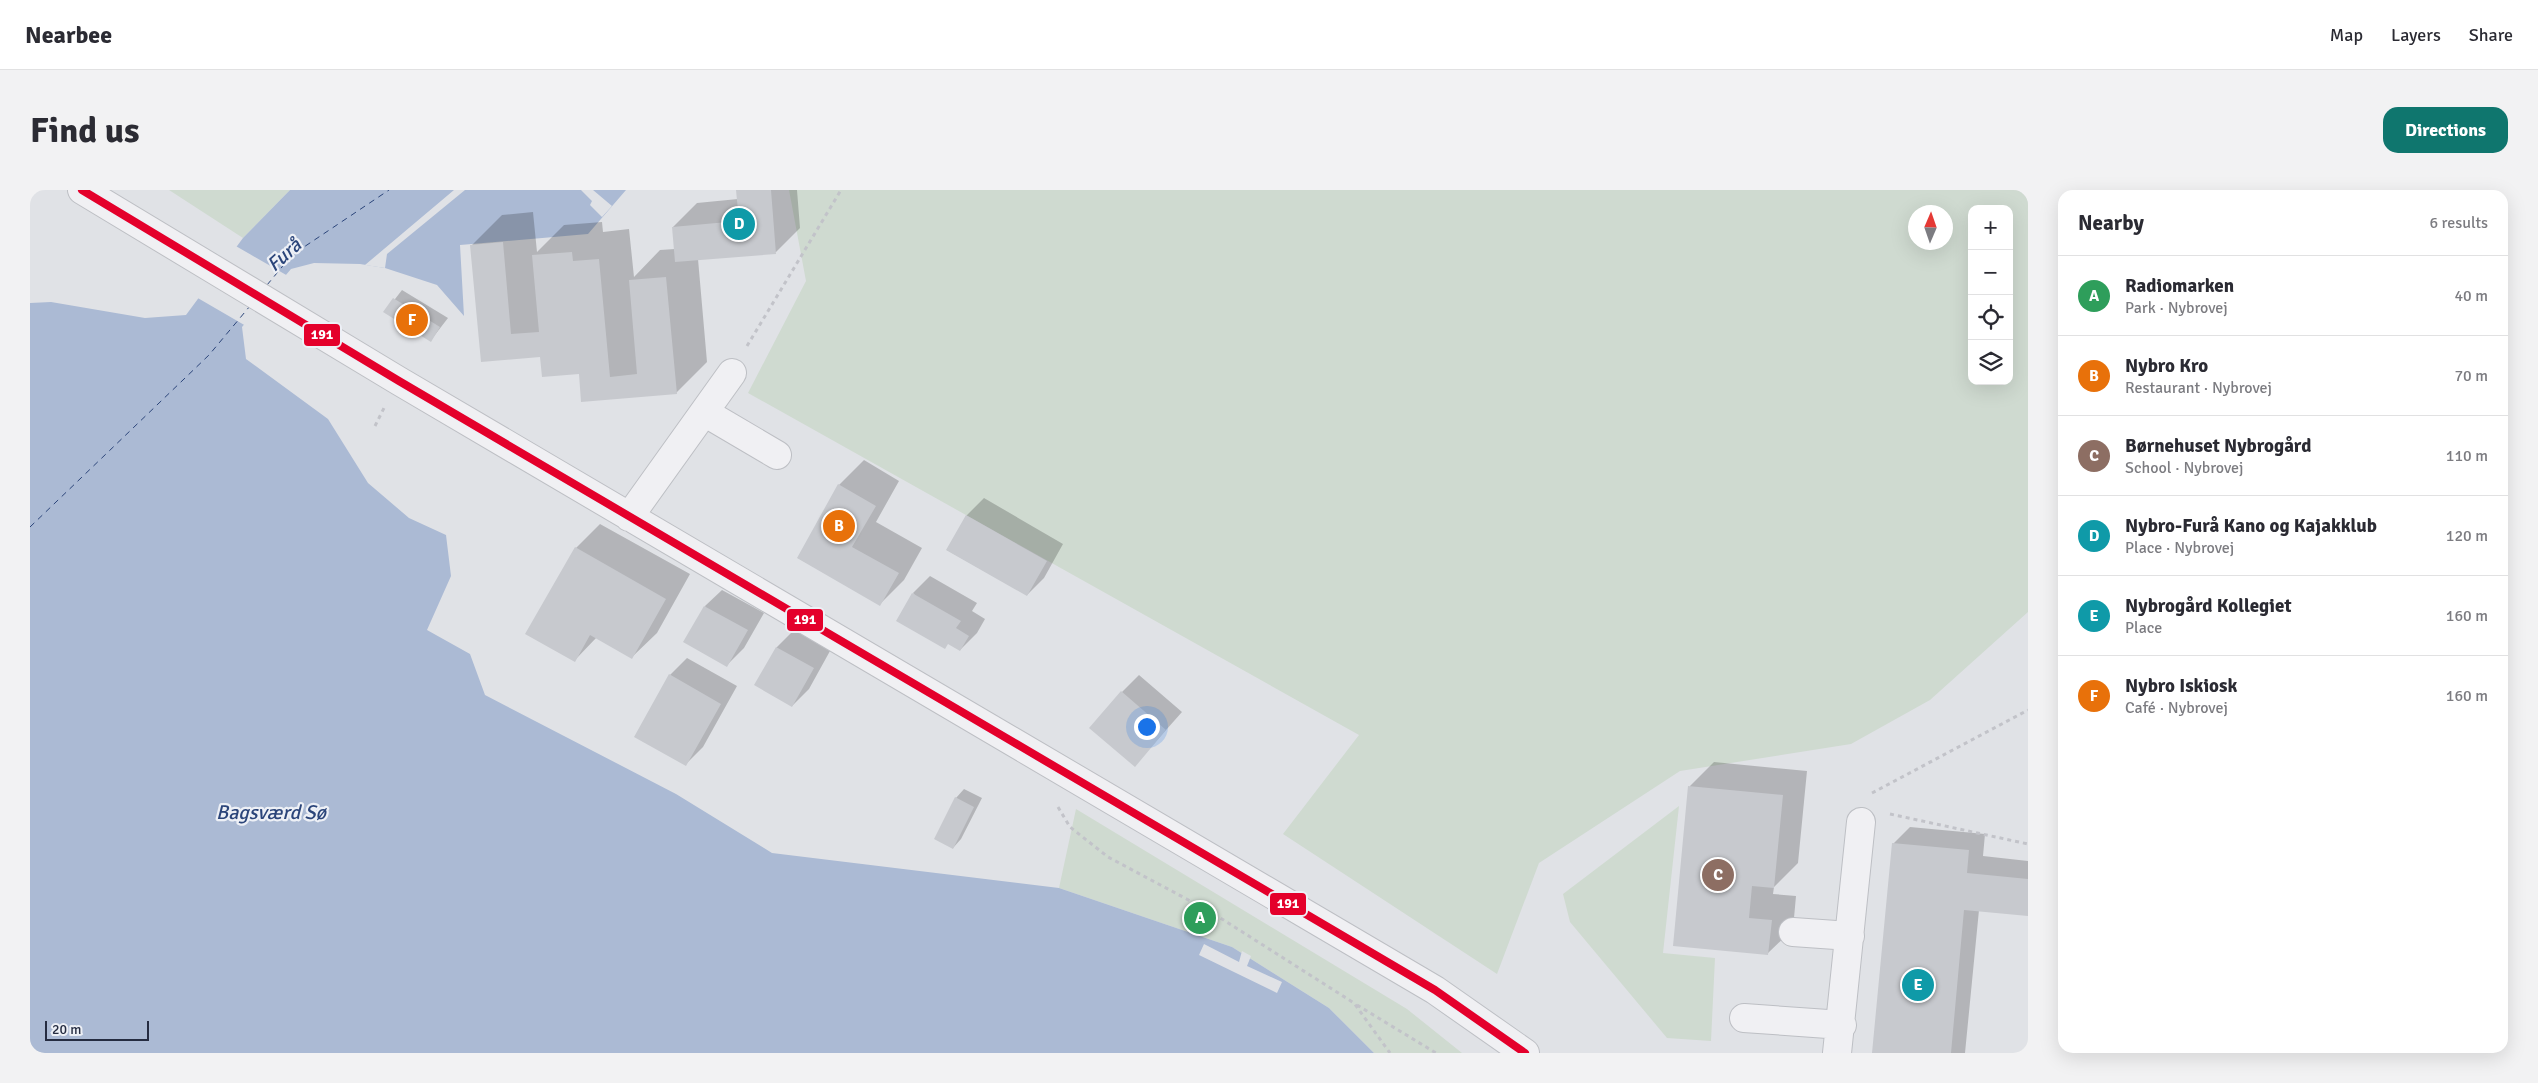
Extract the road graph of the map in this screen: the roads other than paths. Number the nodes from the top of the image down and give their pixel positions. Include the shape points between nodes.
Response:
1 (82, 190) edge
2 (732, 372) road end
3 (704, 412) junction
4 (777, 455) dead end
5 (630, 517) junction
6 (1863, 815) road end
7 (1793, 932) dead end
8 (1850, 936) junction
9 (1744, 1018) dead end
10 (1842, 1025) junction
11 (1525, 1053) edge
12 (1838, 1053) edge

1 - 5 street
2 - 3 street
3 - 4 street
3 - 5 street
5 - 11 street via 1435,990
6 - 8 street
7 - 8 street
8 - 10 street
9 - 10 street
10 - 12 street

